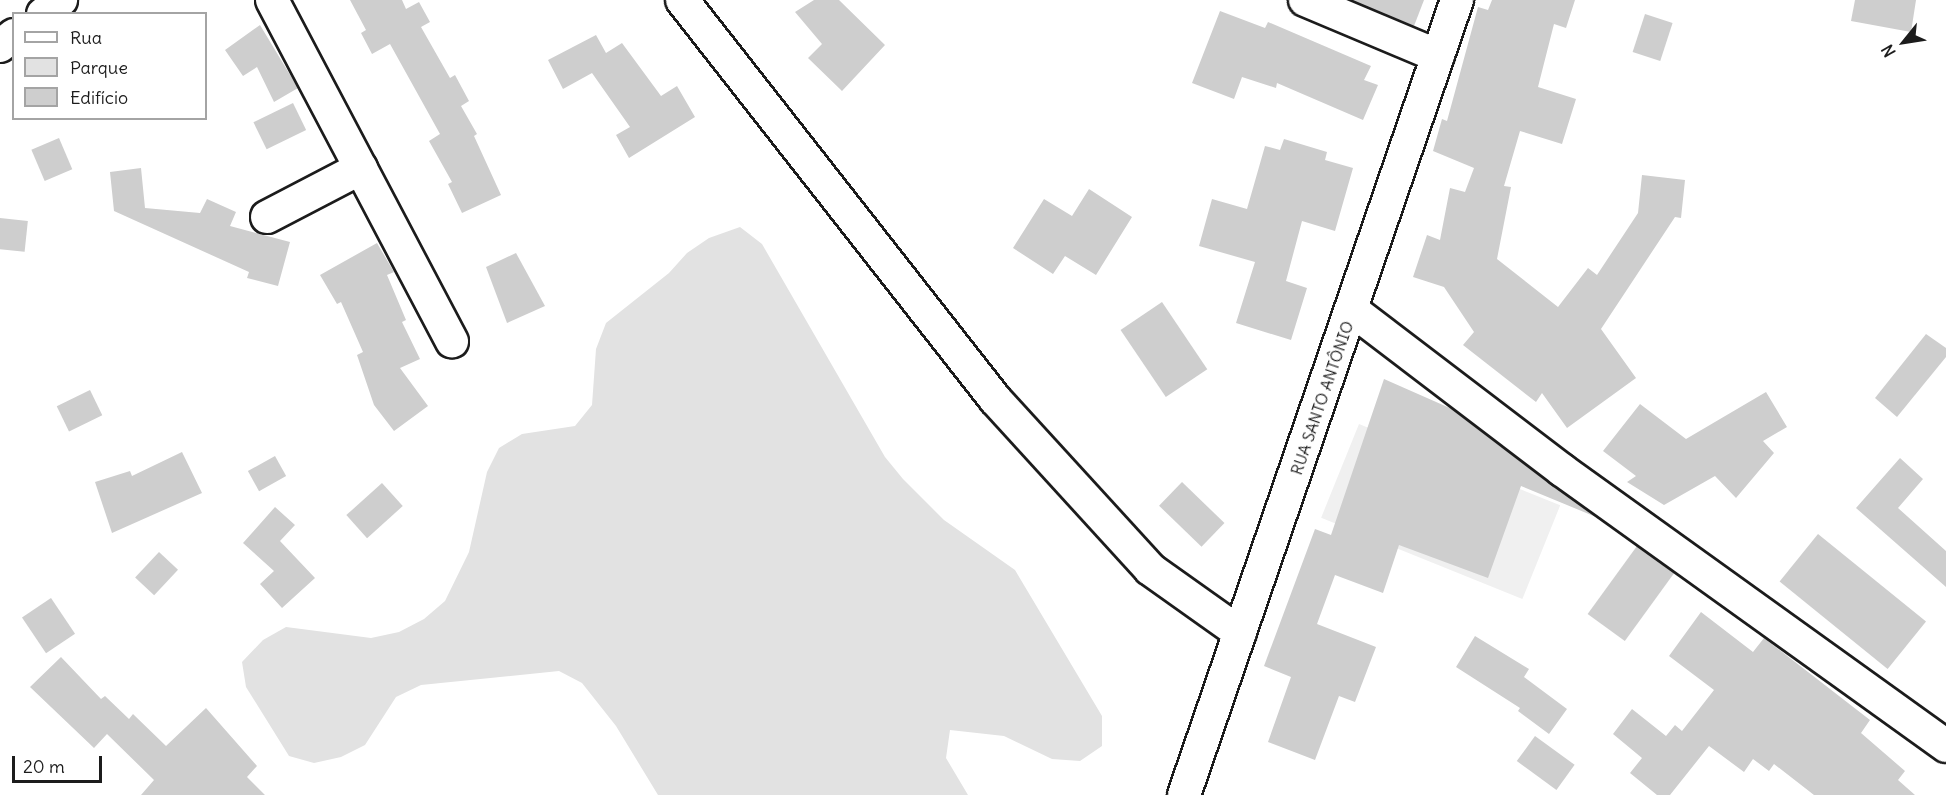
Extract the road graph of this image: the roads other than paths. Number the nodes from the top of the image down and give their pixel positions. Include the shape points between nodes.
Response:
1 (61, 0) edge
2 (272, 0) edge
3 (682, 0) edge
4 (1305, 0) edge
5 (1457, 0) edge
6 (46, 12) edge
7 (1438, 56) junction
8 (361, 168) junction
9 (267, 218) dead end
10 (1352, 310) junction
11 (452, 341) dead end
12 (1240, 633) junction
13 (1946, 746) edge
14 (1184, 795) edge

1 - 6 street
2 - 8 street
3 - 12 street via 995,399 1150,569
4 - 7 street
5 - 7 street, RUA SANTO ANTÔNIO
7 - 10 street, RUA SANTO ANTÔNIO
8 - 9 street
8 - 11 street
10 - 12 street, RUA SANTO ANTÔNIO
10 - 13 street via 1562,470
12 - 14 street, RUA SANTO ANTÔNIO

